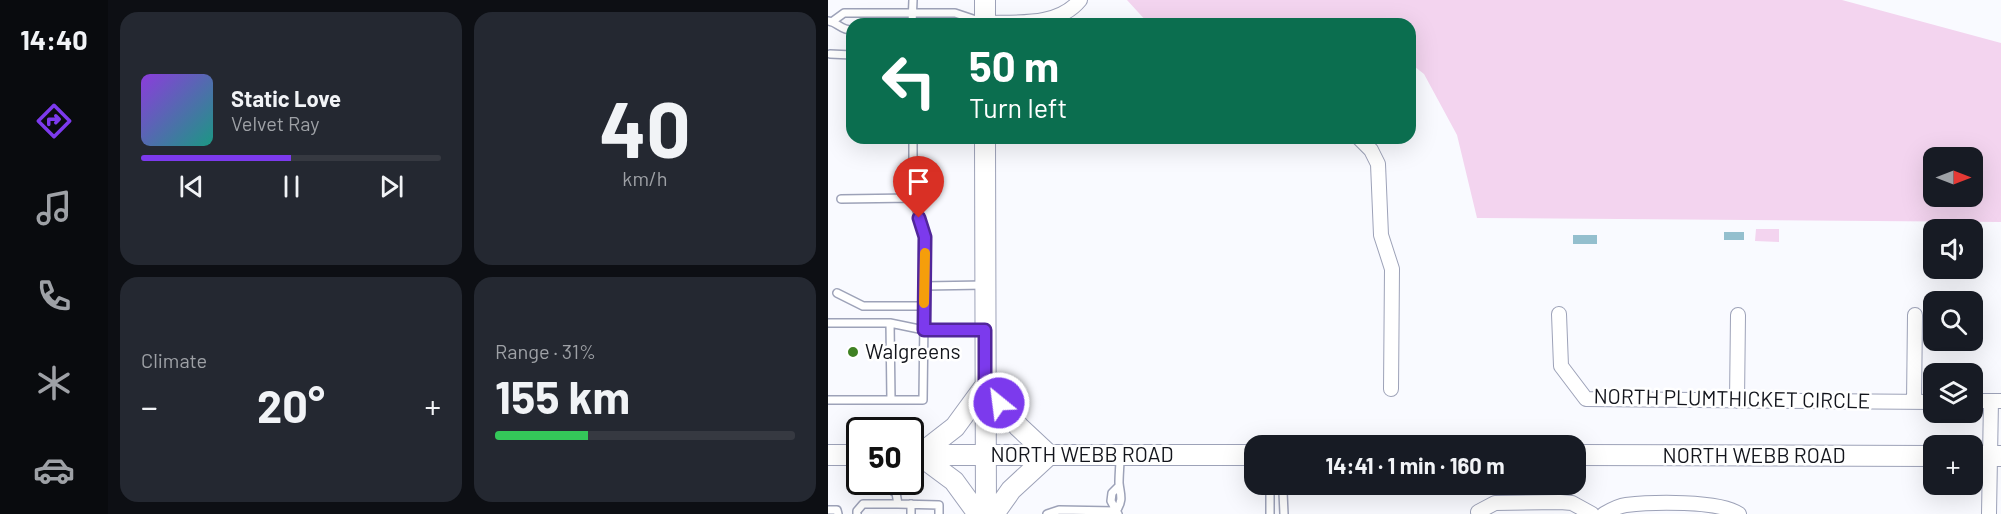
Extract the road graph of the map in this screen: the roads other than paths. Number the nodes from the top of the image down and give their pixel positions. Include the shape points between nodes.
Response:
1 (913, 0) edge
2 (985, 0) edge
3 (1080, 0) edge
4 (913, 13) junction
5 (913, 18) edge
6 (968, 18) edge
7 (984, 18) edge
8 (1057, 18) edge
9 (830, 21) edge
10 (846, 30) edge
11 (830, 54) dead end
12 (846, 55) edge
13 (913, 144) edge
14 (985, 144) edge
15 (1365, 144) edge
16 (914, 198) junction
17 (841, 199) dead end
18 (985, 285) junction
19 (924, 286) junction
20 (837, 293) dead end
21 (924, 306) junction
22 (1559, 314) dead end
23 (1738, 315) dead end
24 (1915, 315) dead end
25 (828, 323) edge
26 (890, 323) junction
27 (924, 330) junction
28 (985, 330) junction
29 (985, 386) junction
30 (1391, 389) dead end
31 (828, 400) edge
32 (891, 400) junction
33 (1737, 401) junction
34 (1996, 401) edge
35 (1914, 402) junction
36 (1923, 402) edge
37 (924, 449) edge
38 (828, 455) edge
39 (846, 455) edge
40 (924, 455) edge
41 (985, 455) junction
42 (1049, 455) junction
43 (1120, 455) junction
44 (1244, 455) edge
45 (1586, 455) edge
46 (1923, 456) edge
47 (1988, 456) edge
48 (924, 461) edge
49 (896, 495) edge
50 (1270, 495) edge
51 (1283, 495) edge
52 (898, 504) junction
53 (911, 504) junction
54 (828, 510) edge
55 (838, 512) edge
56 (857, 512) edge
57 (1117, 512) edge
58 (1478, 512) dead end
59 (911, 514) edge
60 (939, 514) edge
61 (978, 514) edge
62 (986, 514) edge
63 (994, 514) edge
64 (1047, 514) edge
65 (1270, 514) edge
66 (1284, 514) edge
67 (1592, 514) edge
68 (1604, 514) edge
69 (1739, 514) edge
70 (1989, 514) edge

1 - 4 lane
2 - 7 main road
3 - 8 street
4 - 5 lane
4 - 6 lane via 955,13
4 - 9 lane via 844,13
9 - 10 lane
11 - 12 lane
13 - 16 lane
14 - 18 main road
15 - 30 street via 1378,164 1381,235 1392,269
16 - 17 lane
16 - 19 lane via 925,237
18 - 19 lane
18 - 28 main road
19 - 21 lane
20 - 21 lane via 862,306
21 - 27 lane
22 - 33 street, NORTH PLUMTHICKET CIRCLE via 1561,366 1586,399
23 - 33 street
24 - 35 street
25 - 26 lane
26 - 27 lane
26 - 32 lane
27 - 28 lane
27 - 32 lane via 923,400
28 - 29 main road
29 - 37 main road via 955,427
29 - 41 main road
29 - 42 main road
31 - 32 lane
33 - 35 street, NORTH PLUMTHICKET CIRCLE
34 - 47 street
35 - 36 street, NORTH PLUMTHICKET CIRCLE
38 - 39 main road
40 - 41 main road, NORTH WEBB ROAD
41 - 42 main road, NORTH WEBB ROAD
41 - 62 main road
42 - 43 main road, NORTH WEBB ROAD
42 - 63 main road via 1011,490
43 - 44 main road, NORTH WEBB ROAD
43 - 57 lane via 1122,493
45 - 46 main road, NORTH WEBB ROAD
47 - 70 street
48 - 61 main road via 954,481
49 - 52 lane
50 - 65 lane
51 - 66 lane
52 - 53 lane
52 - 56 lane via 862,504
53 - 59 lane
53 - 60 lane via 939,505
54 - 55 lane
57 - 64 lane via 1059,510
58 - 67 street via 1495,503 1560,502 1572,503
68 - 69 street via 1624,505 1676,504 1720,506

